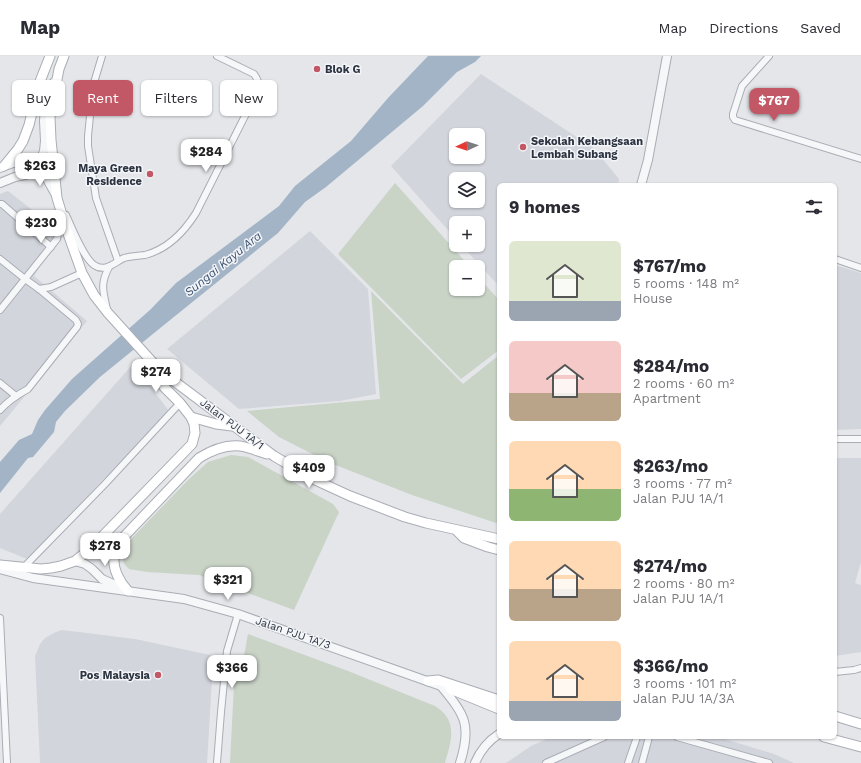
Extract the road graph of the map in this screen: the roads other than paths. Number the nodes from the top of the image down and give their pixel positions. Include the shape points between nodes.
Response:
1 (50, 56) edge
2 (64, 56) edge
3 (102, 56) edge
4 (217, 56) edge
5 (667, 56) edge
6 (769, 56) edge
7 (59, 69) junction
8 (861, 159) edge
9 (38, 166) junction
10 (2, 167) edge
11 (0, 183) edge
12 (642, 183) edge
13 (57, 198) junction
14 (0, 204) edge
15 (60, 210) junction
16 (51, 247) junction
17 (0, 259) edge
18 (837, 260) edge
19 (118, 261) junction
20 (109, 267) junction
21 (861, 268) edge
22 (82, 273) junction
23 (25, 279) junction
24 (39, 289) junction
25 (0, 310) edge
26 (108, 313) junction
27 (157, 367) junction
28 (0, 383) edge
29 (16, 396) junction
30 (180, 403) junction
31 (0, 410) edge
32 (191, 416) junction
33 (235, 426) junction
34 (837, 439) edge
35 (861, 439) edge
36 (274, 456) junction
37 (456, 530) junction
38 (497, 539) edge
39 (497, 549) edge
40 (76, 561) junction
41 (0, 567) edge
42 (24, 567) junction
43 (128, 591) junction
44 (238, 614) junction
45 (0, 618) edge
46 (861, 668) edge
47 (837, 672) edge
48 (428, 681) junction
49 (441, 686) junction
50 (497, 699) edge
51 (497, 708) edge
52 (861, 716) edge
53 (837, 717) edge
54 (849, 721) junction
55 (861, 724) edge
56 (497, 735) edge
57 (600, 739) edge
58 (636, 739) edge
59 (648, 739) edge
60 (684, 739) edge
61 (831, 739) edge
62 (860, 747) edge
63 (7, 763) edge
64 (217, 763) edge
65 (460, 763) edge
66 (475, 763) edge
67 (546, 763) edge
68 (628, 763) edge
69 (642, 763) edge
70 (769, 763) edge

1 - 10 main road via 39,84 23,141
2 - 7 main road, Jalan PJU 1A/1
3 - 19 street via 90,104 88,146 96,198
4 - 19 street via 254,74 258,79 257,92 191,221 166,246
5 - 12 street
6 - 8 street via 742,86 733,118
7 - 9 street via 45,107 46,141
7 - 13 main road, Jalan PJU 1A/1 via 50,117
9 - 10 street via 28,161
9 - 11 street via 32,172
9 - 13 street
13 - 15 main road, Jalan PJU 1A/1
13 - 20 street via 87,259 95,266
14 - 16 street
15 - 16 street via 60,229
15 - 22 main road, Jalan PJU 1A/1
16 - 23 street
17 - 23 street
18 - 21 street
19 - 20 street
20 - 26 street via 103,281
22 - 24 street via 51,287
22 - 26 main road, Jalan PJU 1A/1
23 - 24 street
23 - 25 street
24 - 29 street via 78,324 28,389
26 - 27 main road, Jalan PJU 1A/1
27 - 30 main road via 164,387
27 - 33 main road, Jalan PJU 1A/1
28 - 29 street
29 - 31 street
30 - 32 main road
30 - 42 street
32 - 33 main road via 216,424
32 - 40 main road via 195,433 192,444
33 - 36 main road, Jalan PJU 1A/1
34 - 35 street
36 - 37 main road, Jalan PJU 1A/1 via 312,479 354,498 405,517
36 - 43 main road via 238,446 221,448 199,458 116,546 113,552 114,566 117,576
37 - 38 main road, Jalan PJU 1A/1
37 - 39 main road via 464,538
40 - 42 main road via 51,568
40 - 43 street via 85,564 102,579
41 - 42 main road
41 - 43 street, Jalan PJU 1A/3 via 33,578
43 - 44 street, Jalan PJU 1A/3 via 184,599
44 - 48 street, Jalan PJU 1A/3
44 - 64 street via 227,651
45 - 63 street
46 - 47 street
48 - 49 street, Jalan PJU 1A/3
48 - 50 main road via 438,680
49 - 51 main road
49 - 65 street via 455,703 466,724
52 - 54 main road
53 - 54 main road
54 - 55 main road
56 - 66 street via 480,752
57 - 67 street
58 - 68 street
59 - 69 street
60 - 70 street
61 - 62 main road

